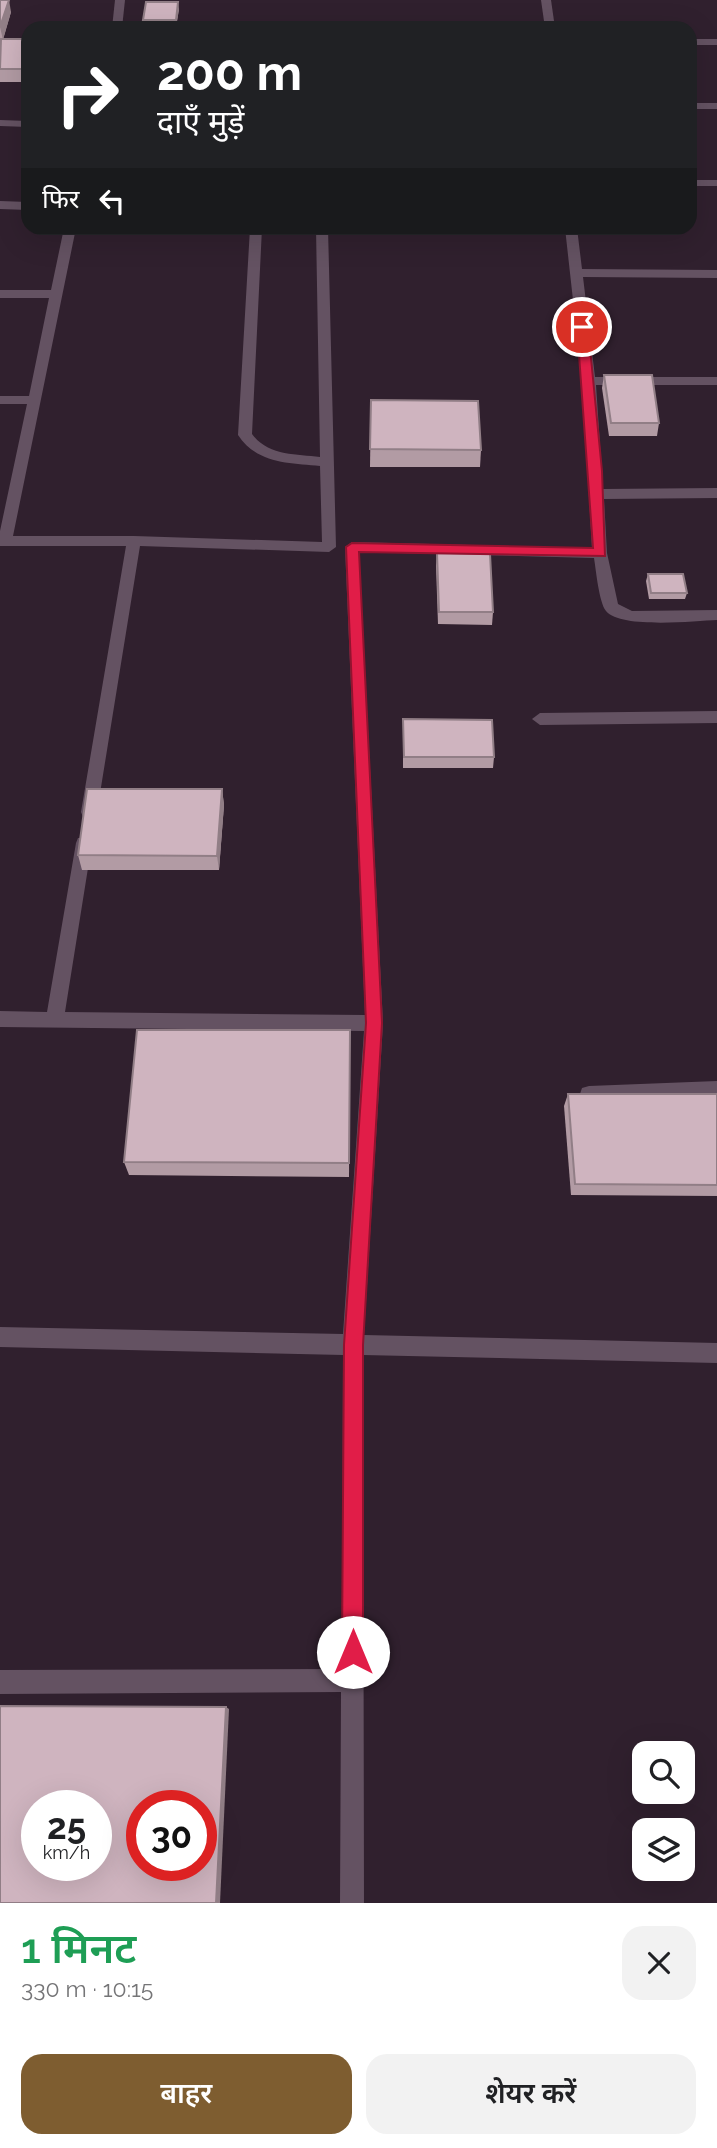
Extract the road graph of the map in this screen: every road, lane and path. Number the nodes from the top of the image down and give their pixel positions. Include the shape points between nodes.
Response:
1 (120, 0) edge
2 (546, 0) edge
3 (118, 21) edge
4 (549, 21) edge
5 (697, 42) edge
6 (717, 42) edge
7 (697, 106) edge
8 (717, 106) edge
9 (0, 123) edge
10 (21, 124) edge
11 (697, 183) edge
12 (717, 183) edge
13 (0, 205) edge
14 (21, 206) edge
15 (68, 235) edge
16 (256, 235) edge
17 (322, 235) edge
18 (572, 235) edge
19 (576, 273) junction
20 (717, 274) edge
21 (0, 294) edge
22 (56, 295) junction
23 (589, 381) junction
24 (717, 382) edge
25 (0, 400) edge
26 (34, 400) junction
27 (325, 462) junction
28 (717, 493) edge
29 (597, 494) junction
30 (3, 541) edge
31 (134, 541) junction
32 (329, 547) junction
33 (352, 547) junction
34 (600, 553) junction
35 (717, 615) edge
36 (717, 717) edge
37 (540, 719) dead end
38 (0, 1019) edge
39 (55, 1019) junction
40 (374, 1023) junction
41 (717, 1089) edge
42 (589, 1094) edge
43 (0, 1337) edge
44 (353, 1345) junction
45 (717, 1353) edge
46 (353, 1680) junction
47 (0, 1682) edge
48 (352, 1903) edge

1 - 3 street
2 - 4 street
5 - 6 street
7 - 8 street
9 - 10 street
11 - 12 street
13 - 14 street
15 - 22 street
16 - 27 street via 245,435 252,447 267,455
17 - 27 street
18 - 19 street
19 - 20 street
19 - 23 street
21 - 22 street
22 - 26 street
23 - 24 street
23 - 29 street
25 - 26 street
26 - 30 street
27 - 32 street
28 - 29 street
29 - 34 street
30 - 31 street
31 - 32 street
31 - 39 street
32 - 33 street
33 - 34 street
33 - 40 street
34 - 35 street via 611,607 619,613
36 - 37 street
38 - 39 street
39 - 40 street
40 - 44 street
41 - 42 street
43 - 44 street
44 - 45 street
44 - 46 street
46 - 47 street
46 - 48 street

